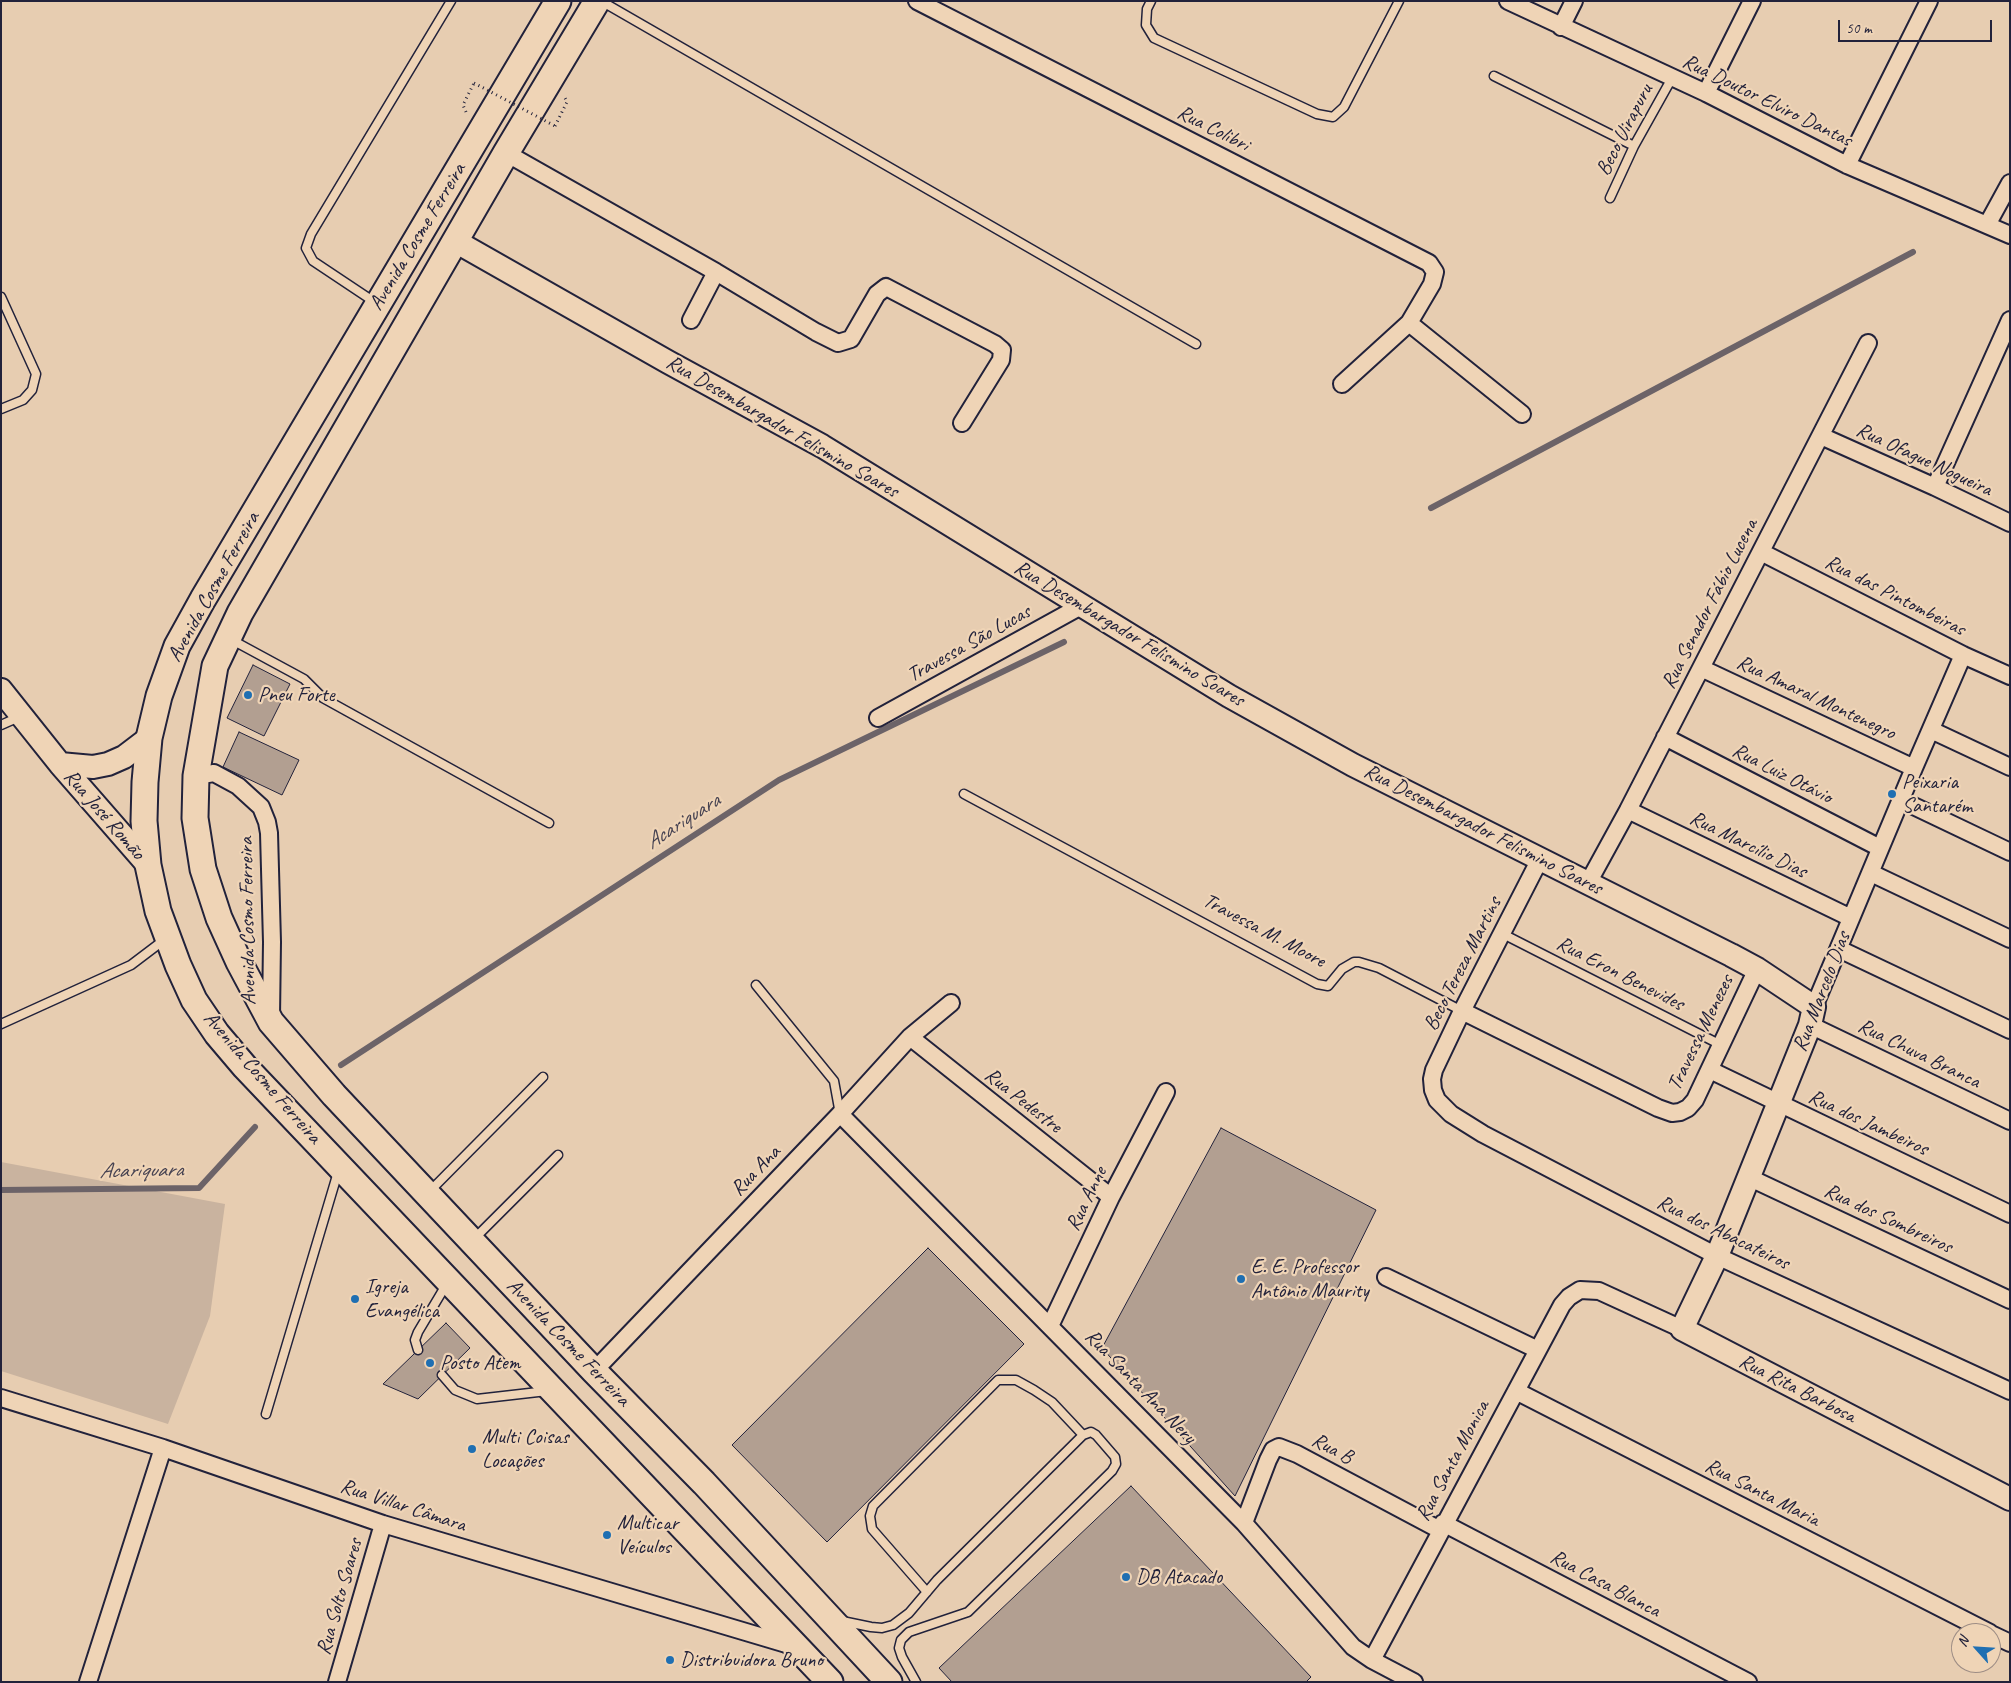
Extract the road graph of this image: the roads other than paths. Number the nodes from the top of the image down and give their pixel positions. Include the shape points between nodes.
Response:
1 (451, 1) edge
2 (558, 1) edge
3 (597, 1) edge
4 (602, 1) edge
5 (917, 1) edge
6 (1151, 1) edge
7 (1398, 1) edge
8 (1508, 1) edge
9 (1574, 1) edge
10 (1752, 1) edge
11 (1929, 1) edge
12 (1561, 27) junction
13 (1494, 76) dead end
14 (1672, 78) junction
15 (1706, 93) junction
16 (1634, 146) junction
17 (506, 153) junction
18 (1847, 164) junction
19 (2010, 183) edge
20 (1610, 198) dead end
21 (1987, 225) junction
22 (2010, 235) edge
23 (455, 241) junction
24 (716, 272) junction
25 (1, 297) edge
26 (378, 304) junction
27 (691, 320) dead end
28 (2010, 320) edge
29 (1409, 323) junction
30 (1868, 343) dead end
31 (1196, 344) dead end
32 (1342, 384) dead end
33 (1, 409) edge
34 (1522, 414) dead end
35 (962, 423) dead end
36 (1821, 436) junction
37 (1935, 486) junction
38 (2010, 523) edge
39 (1761, 552) junction
40 (1081, 606) junction
41 (228, 638) junction
42 (1963, 655) junction
43 (1701, 668) junction
44 (2010, 676) edge
45 (1, 690) edge
46 (878, 718) dead end
47 (11, 720) edge
48 (1931, 730) junction
49 (1665, 737) junction
50 (149, 738) junction
51 (60, 764) junction
52 (2010, 767) edge
53 (1914, 768) junction
54 (196, 776) junction
55 (964, 794) dead end
56 (1901, 800) junction
57 (1628, 810) junction
58 (549, 823) dead end
59 (1880, 848) junction
60 (2010, 852) edge
61 (1540, 859) junction
62 (148, 865) junction
63 (1871, 873) junction
64 (1588, 883) junction
65 (1851, 918) junction
66 (1503, 934) junction
67 (168, 937) junction
68 (2010, 940) edge
69 (1839, 949) junction
70 (1757, 969) junction
71 (756, 985) dead end
72 (951, 1003) dead end
73 (1462, 1010) junction
74 (1812, 1016) junction
75 (271, 1022) junction
76 (1, 1024) edge
77 (2010, 1030) edge
78 (910, 1037) junction
79 (1721, 1045) junction
80 (1710, 1070) junction
81 (543, 1077) dead end
82 (1433, 1090) joint
83 (1166, 1092) dead end
84 (1777, 1104) junction
85 (1680, 1112) joint
86 (840, 1114) junction
87 (2010, 1121) edge
88 (558, 1155) dead end
89 (340, 1166) junction
90 (1748, 1177) junction
91 (427, 1194) junction
92 (1111, 1197) junction
93 (2010, 1214) edge
94 (472, 1241) junction
95 (1717, 1256) junction
96 (1386, 1277) dead end
97 (449, 1281) junction
98 (1580, 1290) joint
99 (2010, 1300) edge
100 (1050, 1326) junction
101 (1682, 1329) junction
102 (418, 1350) dead end
103 (1538, 1350) junction
104 (594, 1371) junction
105 (442, 1376) dead end
106 (552, 1390) junction
107 (1516, 1391) junction
108 (2010, 1391) edge
109 (1, 1398) edge
110 (266, 1414) dead end
111 (1083, 1435) junction
112 (163, 1448) junction
113 (2010, 1499) edge
114 (383, 1524) junction
115 (1244, 1524) junction
116 (1442, 1527) junction
117 (927, 1592) junction
118 (830, 1618) junction
119 (1970, 1623) edge
120 (796, 1646) junction
121 (1372, 1660) junction
122 (88, 1682) edge
123 (337, 1682) edge
124 (830, 1682) edge
125 (889, 1682) edge
126 (916, 1682) edge
127 (1414, 1682) edge
128 (1748, 1682) edge

1 - 26 lane via 311,234 306,248 313,261
2 - 26 main road, Avenida Cosme Ferreira
3 - 17 main road, Avenida Cosme Ferreira
4 - 31 lane
5 - 29 street, Rua Colibri via 1429,263 1434,272 1432,284
6 - 7 lane via 1146,25 1154,38 1318,114 1333,117 1344,107
8 - 12 street, Rua Doutor Elviro Dantas
9 - 12 street
10 - 15 street
11 - 18 street
12 - 14 street, Rua Doutor Elviro Dantas
13 - 16 lane
14 - 15 street, Rua Doutor Elviro Dantas
14 - 16 lane, Beco Uirapuru
15 - 18 street, Rua Doutor Elviro Dantas
16 - 20 lane, Beco Uirapuru
17 - 23 main road, Avenida Cosme Ferreira
17 - 24 street
18 - 21 street, Rua Doutor Elviro Dantas
19 - 21 street
21 - 22 street, Rua Doutor Elviro Dantas
23 - 40 street, Rua Desembargador Felismino Soares via 822,446
23 - 41 main road, Avenida Cosme Ferreira
24 - 27 street
24 - 35 street via 838,343 851,340 877,294 886,287 995,344 1002,350 1001,360
25 - 33 lane via 36,374 32,390 23,400
26 - 50 main road, Avenida Cosme Ferreira via 177,646 159,696
28 - 37 street
29 - 32 street, Rua Colibri
29 - 34 street
30 - 36 street, Rua Senador Fábio Lucena
36 - 37 street, Rua Ofague Nogueira
36 - 39 street, Rua Senador Fábio Lucena
37 - 38 street, Rua Ofague Nogueira
39 - 42 street, Rua das Pintombeiras
39 - 43 street, Rua Senador Fábio Lucena
40 - 46 street, Travessa São Lucas
40 - 61 street, Rua Desembargador Felismino Soares via 1245,706
41 - 54 main road, Avenida Cosme Ferreira via 215,666
41 - 58 lane via 304,679 323,698
42 - 44 street, Rua das Pintombeiras
42 - 48 street, Rua Marcelo Dias
43 - 49 street, Rua Senador Fábio Lucena
43 - 53 street, Rua Amaral Montenegro
45 - 47 street, Rua José Romão
47 - 51 street, Rua José Romão
48 - 52 street
48 - 53 street, Rua Marcelo Dias
49 - 57 street, Rua Senador Fábio Lucena
49 - 59 street, Rua Luiz Otávio
50 - 51 street, Rua José Romão via 124,757 108,764 93,767
50 - 62 main road, Avenida Cosme Ferreira via 144,821
51 - 62 street, Rua José Romão
53 - 56 street, Rua Marcelo Dias
54 - 75 main road, Avenida Cosme Ferreira via 195,818 203,869 219,918
54 - 75 street, Avenida Cosmo Ferreira via 214,774 238,786 261,807 267,822 272,942
55 - 73 lane, Travessa M. Moore via 1317,984 1328,986 1342,969 1359,962 1379,968
56 - 59 street, Rua Marcelo Dias
56 - 60 street
57 - 64 street, Rua Senador Fábio Lucena
57 - 65 street, Rua Marcílio Dias
59 - 63 street, Rua Marcelo Dias
61 - 64 street, Rua Desembargador Felismino Soares
61 - 66 street, Beco Tereza Martins
62 - 67 main road, Avenida Cosme Ferreira via 158,911
63 - 65 street, Rua Marcelo Dias
63 - 68 street
64 - 70 street, Rua Desembargador Felismino Soares
65 - 69 street, Rua Marcelo Dias
66 - 73 street, Beco Tereza Martins
66 - 79 lane, Rua Eron Benevides
67 - 76 lane via 131,965
67 - 89 main road, Avenida Cosme Ferreira via 194,1000 217,1034
69 - 74 street, Rua Marcelo Dias
69 - 77 street
70 - 74 street, Rua Desembargador Felismino Soares
70 - 79 street, Travessa Menezes
71 - 86 lane via 834,1081
72 - 78 street, Rua Ana
73 - 82 street, Beco Tereza Martins via 1434,1070
73 - 85 street, Travessa M. Moore via 1658,1108
74 - 84 street, Rua Marcelo Dias
74 - 87 street, Rua Chuva Branca
75 - 91 main road, Avenida Cosme Ferreira
78 - 86 street, Rua Ana
78 - 92 street, Rua Pedestre
79 - 80 street, Travessa Menezes
80 - 84 street, Rua dos Jambeiros
80 - 85 street, Travessa Menezes via 1695,1100
81 - 91 lane
82 - 95 street, Rua dos Abacateiros via 1451,1114 1470,1126
83 - 92 street, Rua Anne
84 - 90 street, Rua Marcelo Dias
84 - 93 street, Rua dos Jambeiros
86 - 100 street, Rua Santa Ana Nery
86 - 104 street, Rua Ana
88 - 94 lane
89 - 97 main road, Avenida Cosme Ferreira
89 - 110 lane
90 - 95 street, Rua Marcelo Dias
90 - 99 street, Rua dos Sombreiros
91 - 94 main road, Avenida Cosme Ferreira
92 - 100 street, Rua Anne
94 - 104 main road, Avenida Cosme Ferreira
95 - 101 street, Rua Marcelo Dias
95 - 108 street, Rua dos Abacateiros
96 - 103 street
97 - 102 lane via 418,1332 415,1340
97 - 106 main road, Avenida Cosme Ferreira
98 - 101 street, Rua Rita Barbosa via 1607,1293
98 - 103 street, Rua Santa Monica via 1562,1305
100 - 115 street, Rua Santa Ana Nery
101 - 113 street, Rua Rita Barbosa
103 - 107 street, Rua Santa Monica
104 - 118 main road, Avenida Cosme Ferreira
105 - 106 lane via 455,1390 477,1399
106 - 120 main road, Avenida Cosme Ferreira
107 - 116 street, Rua Santa Monica
107 - 119 street, Rua Santa Maria
109 - 112 street, Rua Villar Câmara
111 - 117 lane
111 - 117 lane via 1052,1402 1034,1390 1016,1380 998,1380 873,1506 870,1516 872,1529
111 - 126 lane via 1090,1432 1096,1435 1114,1456 1116,1464 1112,1471 968,1612 909,1632 901,1640 902,1657
112 - 114 street, Rua Villar Câmara
112 - 122 street
114 - 120 street, Rua Villar Câmara
114 - 123 street, Rua Solto Soares
115 - 116 street, Rua B via 1268,1460 1278,1447
115 - 121 street, Rua Santa Ana Nery via 1353,1647
116 - 121 street, Rua Santa Monica
116 - 128 street, Rua Casa Blanca
117 - 118 lane via 909,1613 893,1625 882,1628
118 - 125 main road, Avenida Cosme Ferreira
120 - 124 main road, Avenida Cosme Ferreira
121 - 127 street, Rua Santa Ana Nery

